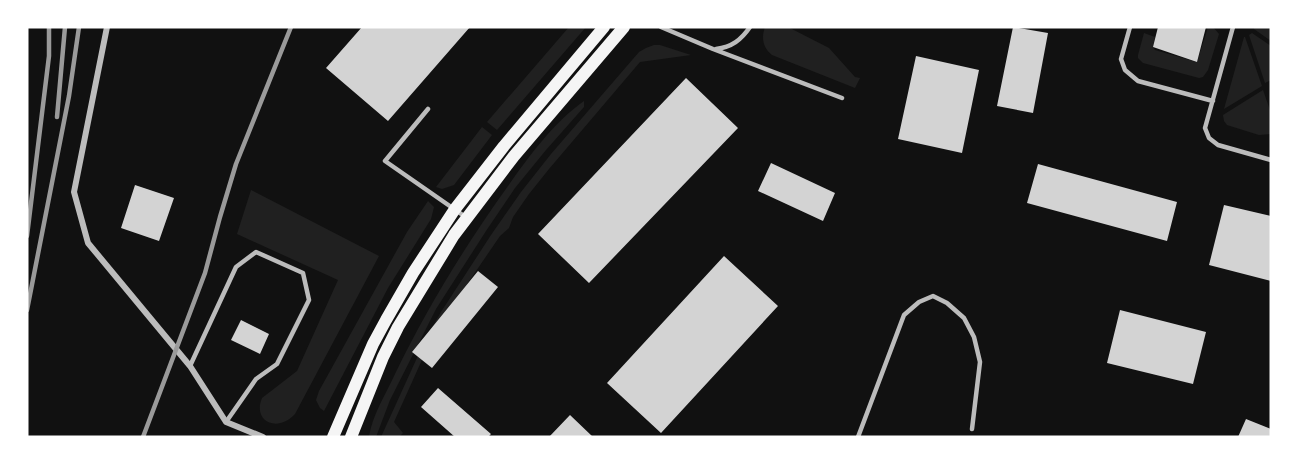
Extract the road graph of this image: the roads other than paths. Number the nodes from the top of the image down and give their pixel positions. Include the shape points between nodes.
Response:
1 (107, 27) edge
2 (604, 27) edge
3 (624, 27) edge
4 (661, 27) edge
5 (750, 27) edge
6 (1130, 27) edge
7 (1233, 27) edge
8 (713, 49) junction
9 (842, 98) dead end
10 (1213, 100) junction
11 (428, 109) dead end
12 (1271, 160) edge
13 (454, 209) junction
14 (467, 218) junction
15 (190, 366) junction
16 (226, 422) junction
17 (972, 429) dead end
18 (263, 437) edge
19 (333, 437) edge
20 (351, 437) edge
21 (858, 437) edge

1 - 15 street via 74,192 88,243
2 - 13 main road
3 - 14 main road via 514,156
4 - 8 lane
5 - 8 lane via 736,44
6 - 10 lane via 1121,59 1125,70 1138,81
7 - 10 lane
8 - 9 lane
10 - 12 lane via 1205,128 1209,138 1218,145
11 - 13 lane via 385,161
13 - 14 lane
13 - 19 main road via 373,344
14 - 20 main road via 398,327
15 - 16 street
15 - 16 lane via 236,267 256,252 303,273 309,300 277,364 256,379
16 - 18 street
17 - 21 lane via 980,362 974,337 964,318 933,296 918,302 904,315

